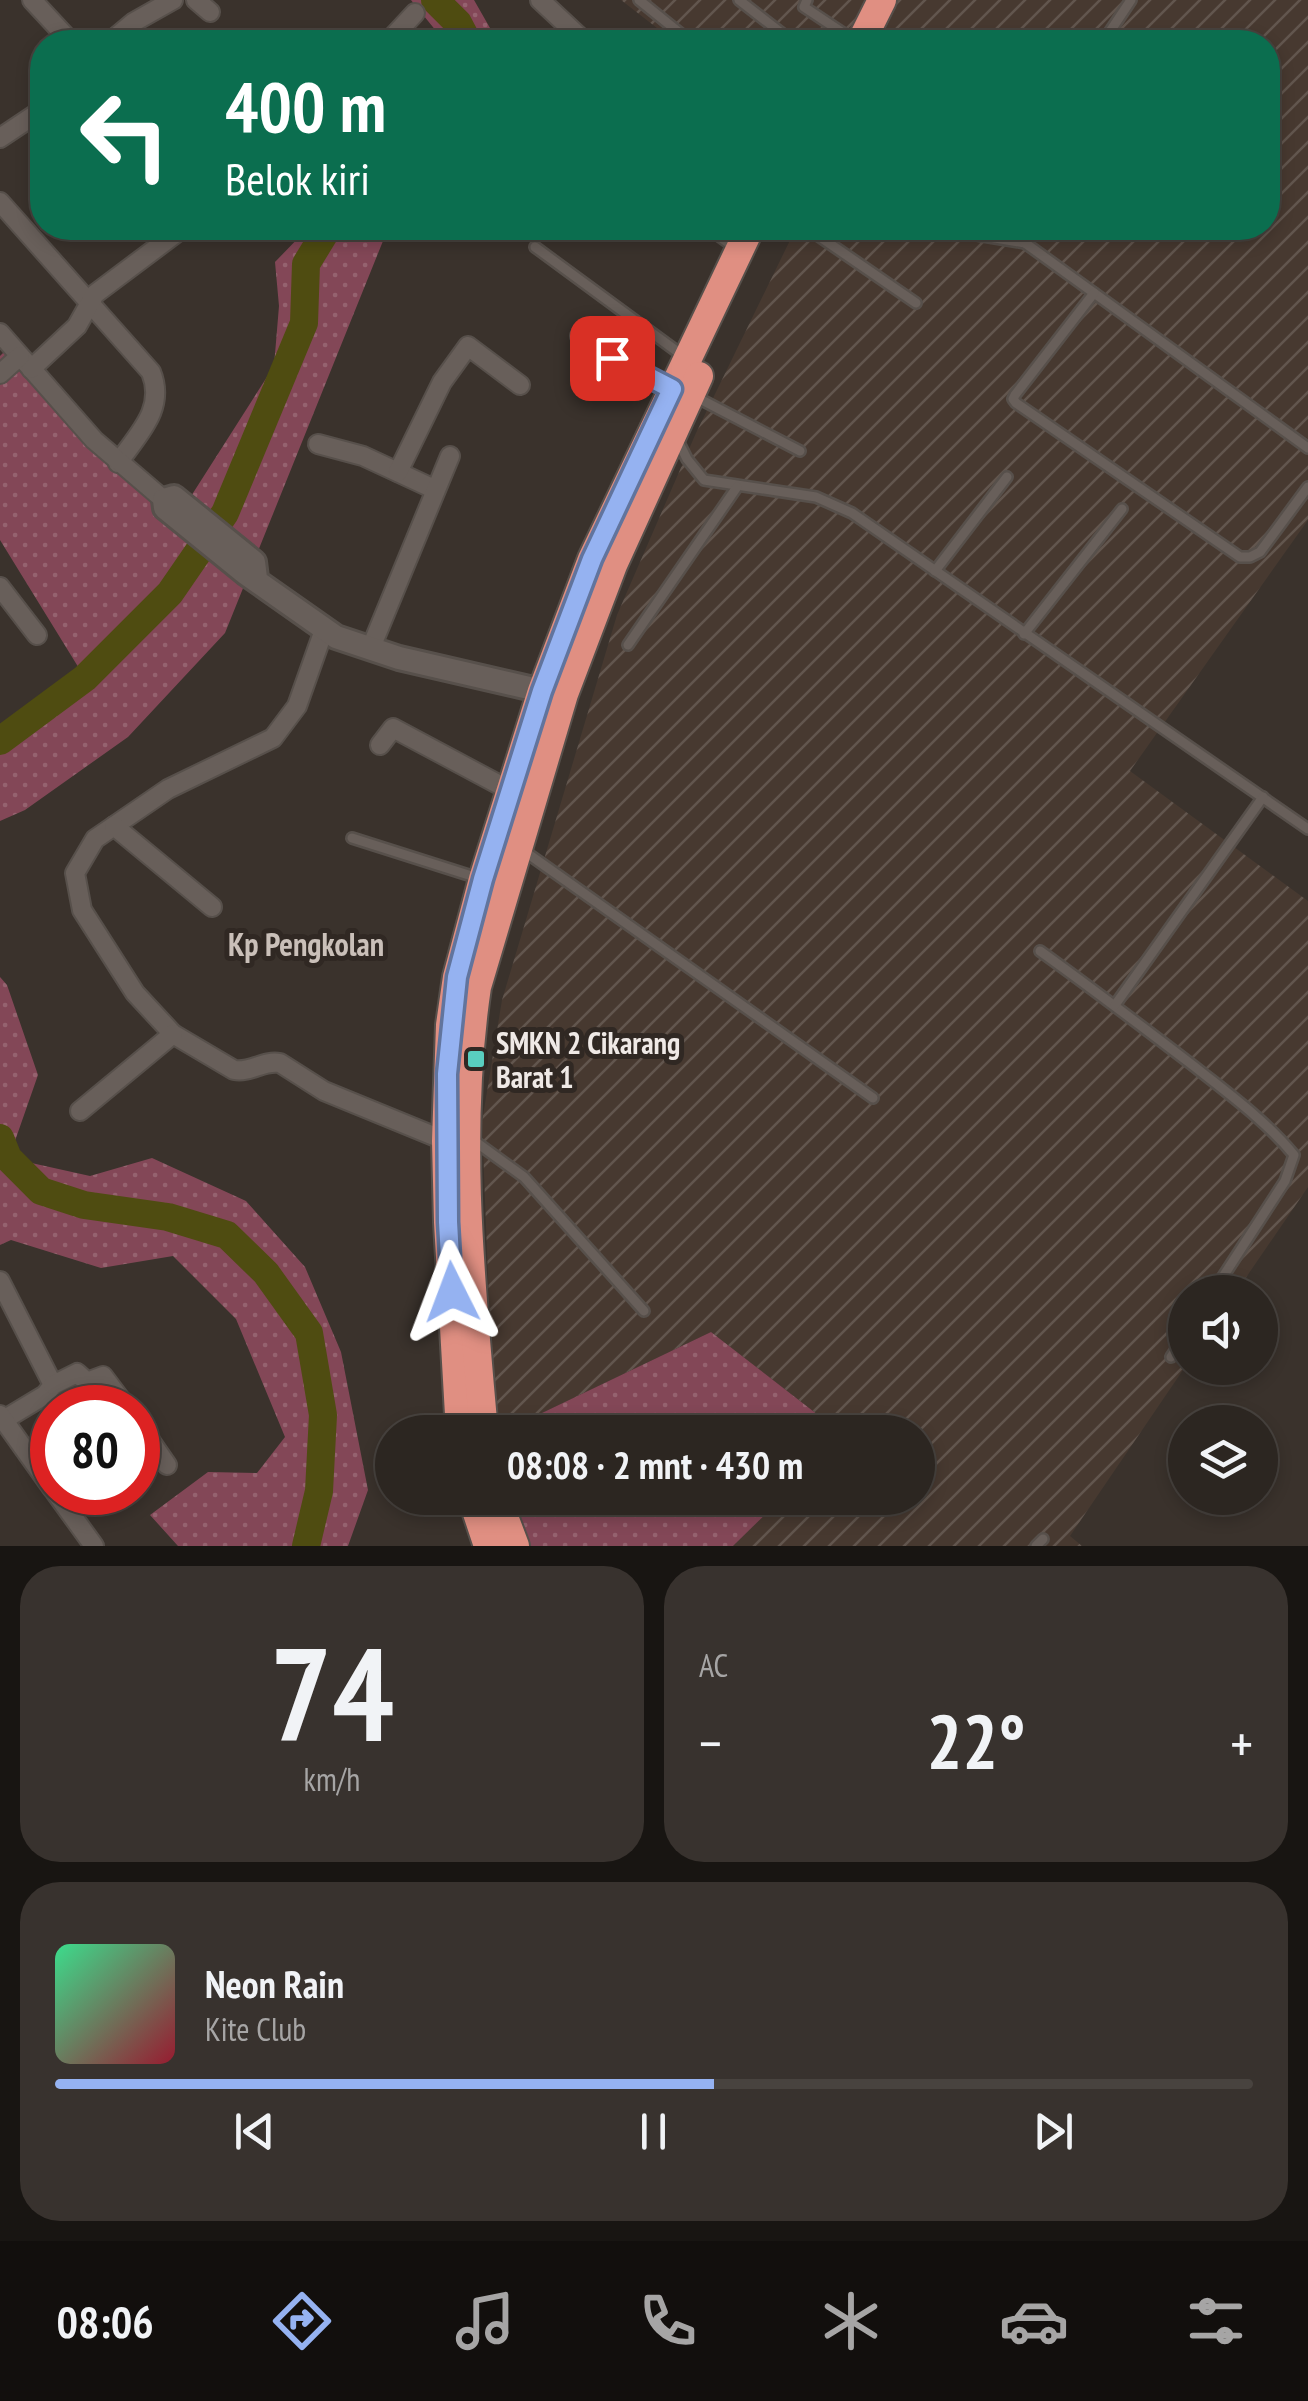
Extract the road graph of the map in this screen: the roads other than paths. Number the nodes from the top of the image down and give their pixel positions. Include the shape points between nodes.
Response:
1 (32, 0) edge
2 (173, 0) edge
3 (540, 0) edge
4 (638, 0) edge
5 (738, 0) edge
6 (862, 0) edge
7 (882, 0) edge
8 (1132, 0) edge
9 (803, 2) edge
10 (415, 13) dead end
11 (60, 30) edge
12 (124, 30) edge
13 (399, 30) edge
14 (572, 30) edge
15 (677, 30) edge
16 (778, 30) edge
17 (838, 30) edge
18 (853, 30) edge
19 (858, 30) edge
20 (1111, 30) edge
21 (30, 119) edge
22 (0, 138) edge
23 (0, 202) edge
24 (30, 236) edge
25 (33, 240) edge
26 (167, 240) edge
27 (744, 240) edge
28 (763, 240) edge
29 (826, 240) edge
30 (1016, 240) edge
31 (1024, 242) joint
32 (535, 247) dead end
33 (1094, 293) junction
34 (916, 302) dead end
35 (89, 304) junction
36 (0, 333) edge
37 (580, 336) dead end
38 (686, 358) junction
39 (26, 363) junction
40 (0, 374) edge
41 (520, 386) dead end
42 (681, 391) junction
43 (673, 432) junction
44 (318, 444) dead end
45 (1308, 448) edge
46 (800, 452) dead end
47 (450, 456) dead end
48 (118, 463) junction
49 (398, 472) junction
50 (1007, 477) dead end
51 (737, 487) junction
52 (1308, 487) edge
53 (434, 489) junction
54 (168, 502) joint
55 (1122, 509) dead end
56 (935, 572) junction
57 (0, 587) edge
58 (324, 630) junction
59 (1024, 634) junction
60 (37, 635) dead end
61 (628, 645) dead end
62 (370, 650) junction
63 (542, 691) junction
64 (380, 745) dead end
65 (511, 791) junction
66 (1263, 797) junction
67 (114, 826) junction
68 (1308, 829) edge
69 (352, 838) dead end
70 (518, 847) junction
71 (483, 879) junction
72 (212, 906) dead end
73 (1040, 951) dead end
74 (1116, 1005) junction
75 (173, 1034) junction
76 (873, 1098) dead end
77 (80, 1111) dead end
78 (457, 1139) junction
79 (1224, 1275) edge
80 (0, 1282) edge
81 (644, 1311) dead end
82 (52, 1384) junction
83 (110, 1385) edge
84 (459, 1415) edge
85 (482, 1415) edge
86 (3, 1417) edge
87 (160, 1454) edge
88 (30, 1456) edge
89 (167, 1464) dead end
90 (72, 1515) edge
91 (478, 1515) edge
92 (503, 1515) edge
93 (94, 1546) edge
94 (488, 1546) edge
95 (515, 1546) edge

1 - 11 street
2 - 12 street
3 - 14 street
4 - 15 lane
5 - 16 lane
6 - 18 highway
7 - 19 highway
8 - 20 lane
9 - 17 lane
10 - 13 street
21 - 22 street
23 - 24 street
25 - 35 street
26 - 35 street
27 - 38 highway
28 - 42 highway
29 - 34 lane
30 - 31 lane
31 - 33 lane
32 - 38 lane
33 - 45 lane
33 - 52 lane via 1015,394 1016,404 1240,557 1260,552
35 - 39 street via 77,326
35 - 48 street via 157,386 151,417
36 - 39 street
37 - 42 street
38 - 42 highway
39 - 40 street
39 - 48 street
41 - 49 street via 468,346 442,382
42 - 43 highway
42 - 46 lane
42 - 63 highway via 592,559
43 - 51 lane via 704,480
43 - 70 highway via 589,626
44 - 49 street
47 - 53 street
48 - 54 street
49 - 53 street
50 - 56 lane
51 - 56 lane via 834,503
51 - 61 lane
53 - 62 street
54 - 58 street
55 - 59 lane
56 - 59 lane
57 - 60 street
58 - 62 street
58 - 67 street via 297,706 273,738 168,788
59 - 66 lane
62 - 63 street
63 - 65 highway
64 - 65 street via 393,728
65 - 71 highway
66 - 68 lane
66 - 74 lane
67 - 72 street
67 - 75 street via 83,858 76,891 135,993
69 - 71 lane
70 - 76 lane
70 - 78 highway via 478,987
71 - 78 highway via 450,1025
73 - 74 lane
74 - 79 lane via 1294,1154 1285,1180
75 - 77 street
75 - 78 street via 234,1070 280,1064 324,1091
78 - 81 lane via 524,1177
78 - 84 highway via 448,1222
78 - 85 highway
80 - 82 street
82 - 83 street via 77,1373 87,1382 103,1376
82 - 86 street via 45,1395
86 - 88 street
87 - 89 street
90 - 93 street
91 - 94 highway
92 - 95 highway

